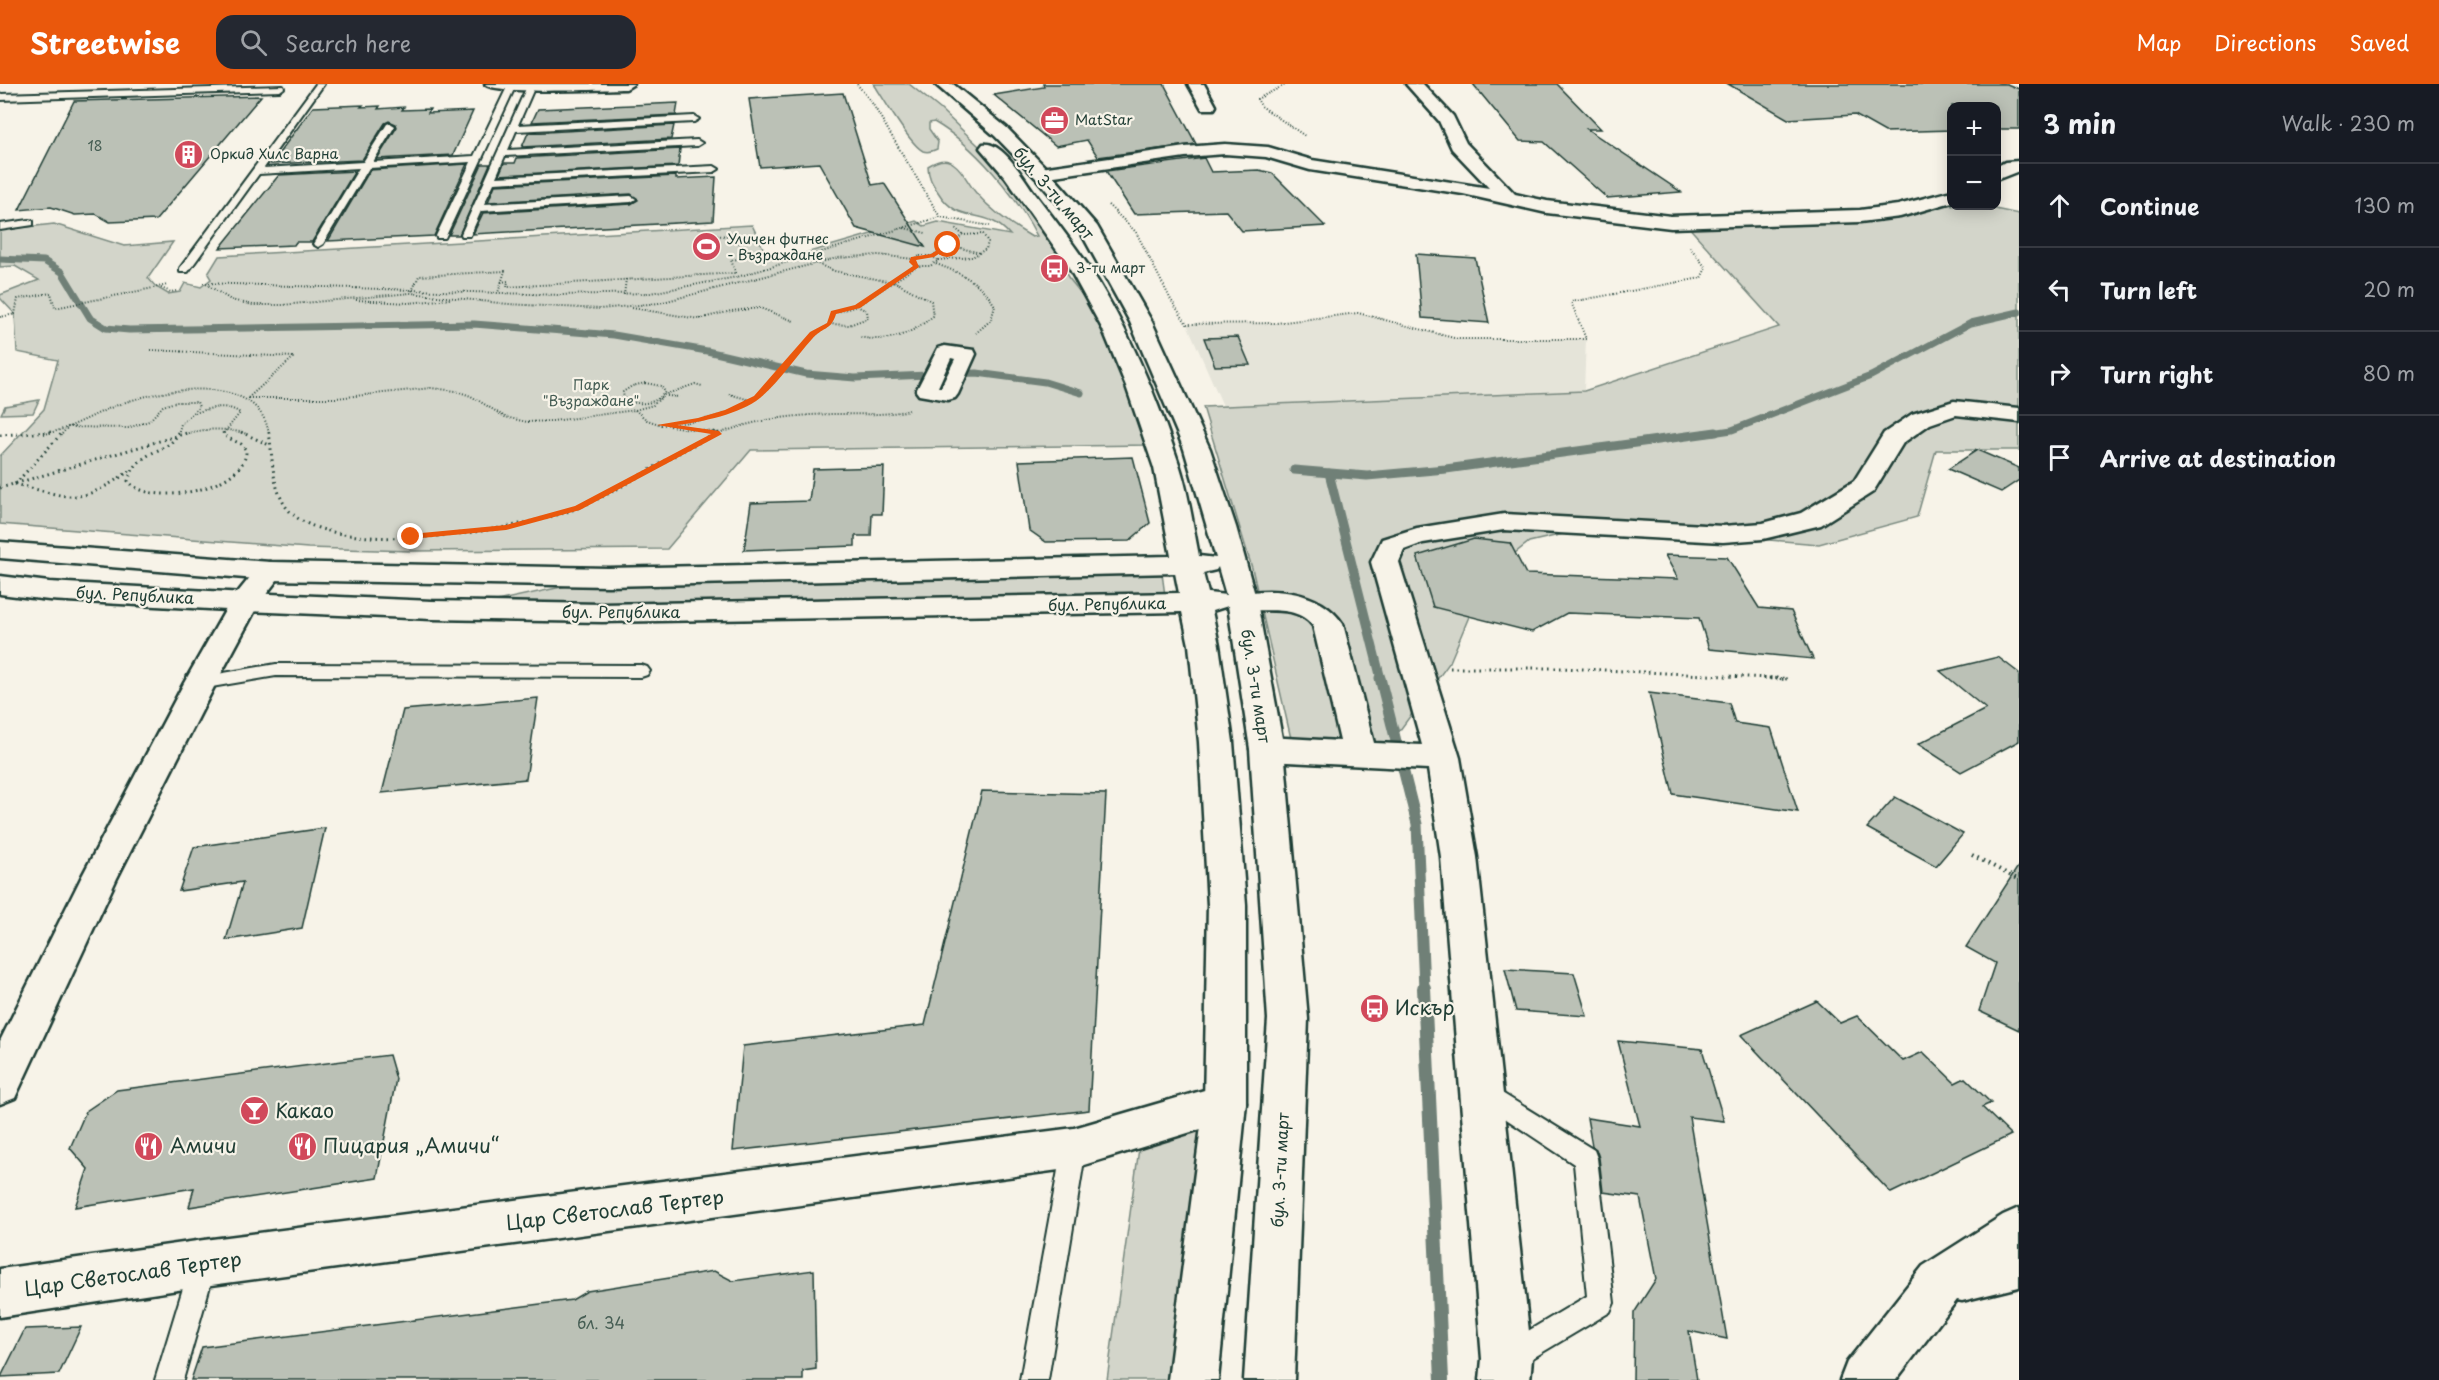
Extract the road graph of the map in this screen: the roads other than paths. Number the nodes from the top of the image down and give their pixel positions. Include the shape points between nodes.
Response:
1 (150, 84) edge
2 (320, 84) edge
3 (493, 84) edge
4 (626, 84) edge
5 (1196, 84) edge
6 (1414, 84) edge
7 (512, 85) edge
8 (932, 85) edge
9 (531, 86) junction
10 (280, 88) dead end
11 (142, 91) junction
12 (0, 97) edge
13 (1208, 106) dead end
14 (694, 119) dead end
15 (390, 126) dead end
16 (513, 128) junction
17 (697, 143) dead end
18 (502, 153) junction
19 (476, 159) junction
20 (366, 165) junction
21 (2019, 166) edge
22 (714, 169) dead end
23 (257, 171) junction
24 (2001, 172) edge
25 (1041, 173) junction
26 (489, 180) junction
27 (1508, 197) junction
28 (1947, 198) edge
29 (631, 199) dead end
30 (477, 208) junction
31 (29, 224) dead end
32 (0, 227) edge
33 (466, 234) dead end
34 (441, 236) dead end
35 (318, 244) dead end
36 (184, 270) dead end
37 (956, 353) road end
38 (937, 392) road end
39 (2019, 415) edge
40 (0, 550) edge
41 (1232, 563) junction
42 (1186, 565) junction
43 (270, 571) junction
44 (0, 585) edge
45 (245, 602) junction
46 (1242, 602) junction
47 (1196, 603) junction
48 (641, 671) dead end
49 (200, 683) junction
50 (1267, 749) junction
51 (1370, 754) junction
52 (1430, 757) junction
53 (0, 1085) edge
54 (1482, 1091) junction
55 (1225, 1102) junction
56 (1074, 1148) junction
57 (2019, 1231) edge
58 (204, 1263) junction
59 (2019, 1264) edge
60 (1940, 1282) junction
61 (0, 1293) edge
62 (1506, 1370) edge
63 (169, 1380) edge
64 (1034, 1380) edge
65 (1193, 1380) edge
66 (1269, 1380) edge
67 (1865, 1380) edge

1 - 11 lane
2 - 23 lane
3 - 7 street
4 - 9 street
5 - 13 street
6 - 27 street via 1447,120 1458,145
7 - 9 street
7 - 19 lane
8 - 25 street, бул. 3-ти март via 1001,132
8 - 42 street, бул. 3-ти март via 1011,172 1078,266 1109,321 1167,468
9 - 16 lane
10 - 11 lane
11 - 12 lane
14 - 16 lane
15 - 20 lane
16 - 18 lane
17 - 18 lane
18 - 26 lane
19 - 20 lane
19 - 34 lane
20 - 23 lane
20 - 35 lane
21 - 24 street
22 - 26 lane
23 - 36 lane
25 - 27 street via 1225,149 1268,152 1310,165
25 - 41 street, бул. 3-ти март via 1087,226 1141,322 1197,449
26 - 30 lane
27 - 28 street via 1547,207 1671,222 1860,216 1900,212
29 - 30 lane
30 - 33 lane
31 - 32 lane
37 - 38 street via 945,352 926,391
39 - 52 street via 1954,408 1921,419 1893,438 1864,486 1811,519 1763,531 1711,533 1504,522 1417,536 1392,545 1385,562 1418,668
40 - 43 street, бул. Република
41 - 42 street, бул. Република
41 - 46 street, бул. 3-ти март
42 - 43 street, бул. Република via 608,576
42 - 47 street, бул. 3-ти март
43 - 45 street
44 - 45 street, бул. Република
45 - 47 street, бул. Република via 602,613
45 - 49 street
46 - 47 street, бул. Република
46 - 50 street, бул. 3-ти март
46 - 51 street, бул. Република via 1296,603 1323,615
47 - 55 street, бул. 3-ти март via 1216,742 1227,905
48 - 49 lane via 276,670
49 - 53 street via 99,878
50 - 51 street
50 - 66 street, бул. 3-ти март via 1288,1019
51 - 52 street
52 - 54 street via 1459,857
54 - 62 street
54 - 62 lane via 1586,1158 1601,1303
55 - 56 street, Цар Светослав Тертер
55 - 65 street, бул. 3-ти март
56 - 58 street, Цар Светослав Тертер
56 - 64 lane
57 - 60 street
58 - 61 street, Цар Светослав Тертер
58 - 63 lane
59 - 60 street
60 - 67 street

